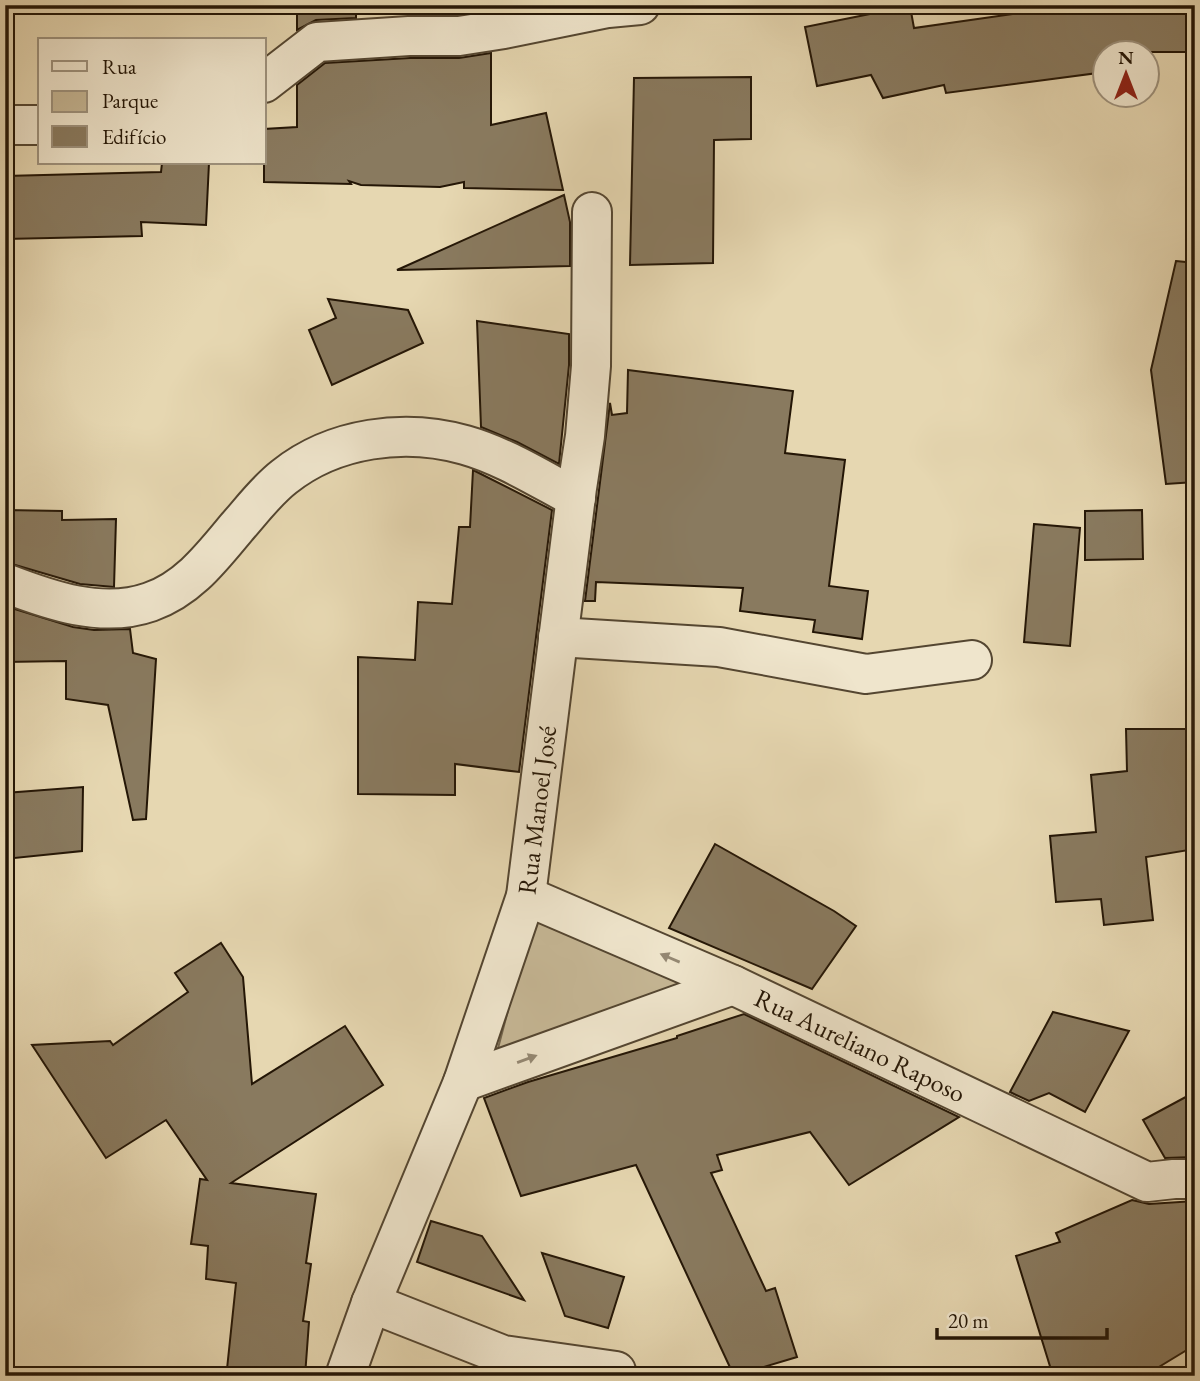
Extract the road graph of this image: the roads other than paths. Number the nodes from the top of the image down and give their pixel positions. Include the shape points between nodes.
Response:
1 (640, 5) edge
2 (266, 81) edge
3 (5, 125) edge
4 (38, 125) edge
5 (592, 212) dead end
6 (576, 498) junction
7 (5, 583) edge
8 (558, 637) junction
9 (972, 660) dead end
10 (526, 896) junction
11 (733, 985) junction
12 (463, 1082) junction
13 (1195, 1179) edge
14 (371, 1303) junction
15 (616, 1371) dead end
16 (345, 1376) edge

1 - 2 street via 459,36 317,42
3 - 4 street
5 - 6 street, Rua Manoel José via 592,366
6 - 7 street via 466,445 439,439 379,438 338,446 283,477 200,571 149,603 90,607 44,598
6 - 8 street, Rua Manoel José
8 - 9 street via 719,648 866,674
8 - 10 street, Rua Manoel José
11 -> 10 street, Rua Aureliano Raposo
10 - 12 street, Rua Manoel José
12 -> 11 street
11 - 13 street, Rua Aureliano Raposo via 1147,1182
12 - 14 street, Rua Manoel José
14 - 15 street via 503,1355
14 - 16 street, Rua Manoel José

